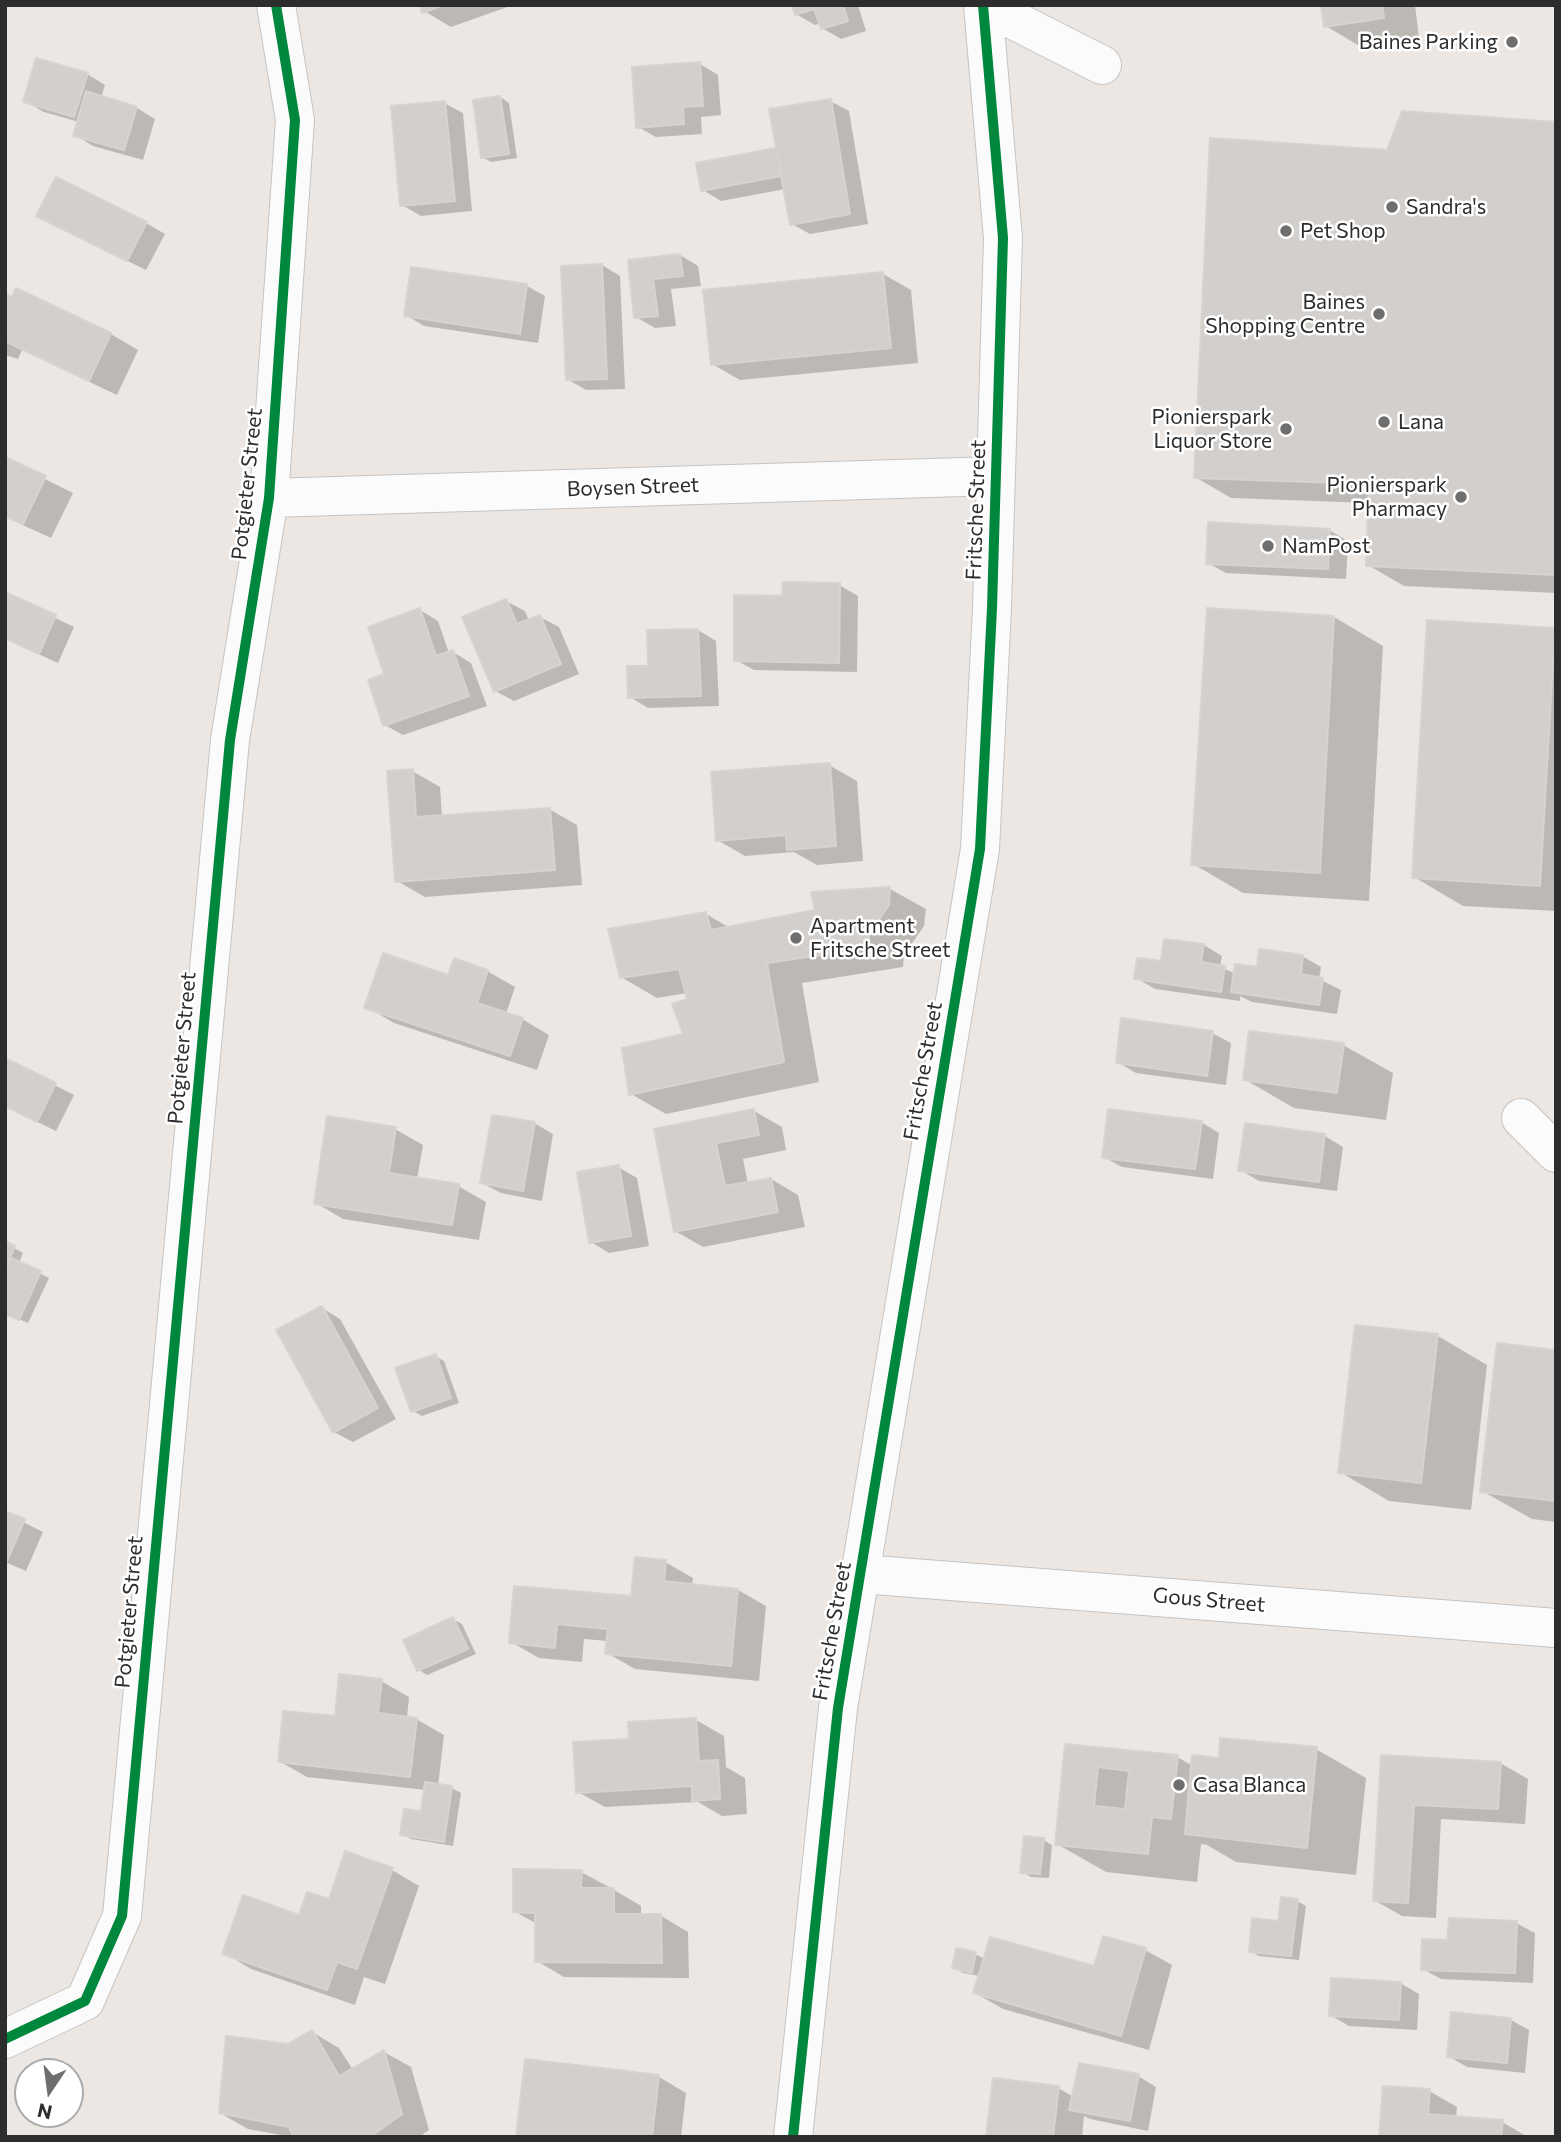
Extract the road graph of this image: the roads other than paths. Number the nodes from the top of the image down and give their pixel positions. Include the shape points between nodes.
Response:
1 (276, 5) edge
2 (984, 5) edge
3 (1102, 65) dead end
4 (996, 476) junction
5 (269, 498) junction
6 (1521, 1118) dead end
7 (1556, 1153) edge
8 (861, 1574) junction
9 (1556, 1628) edge
10 (5, 2039) edge
11 (793, 2137) edge

1 - 5 street, Potgieter Street via 295,120
2 - 3 street
2 - 4 street, Fritsche Street via 1003,238
4 - 5 street, Boysen Street
4 - 8 street, Fritsche Street via 980,849
5 - 10 street, Potgieter Street via 230,740 122,1916 85,2001
6 - 7 street
8 - 9 street, Gous Street
8 - 11 street, Fritsche Street via 838,1708

